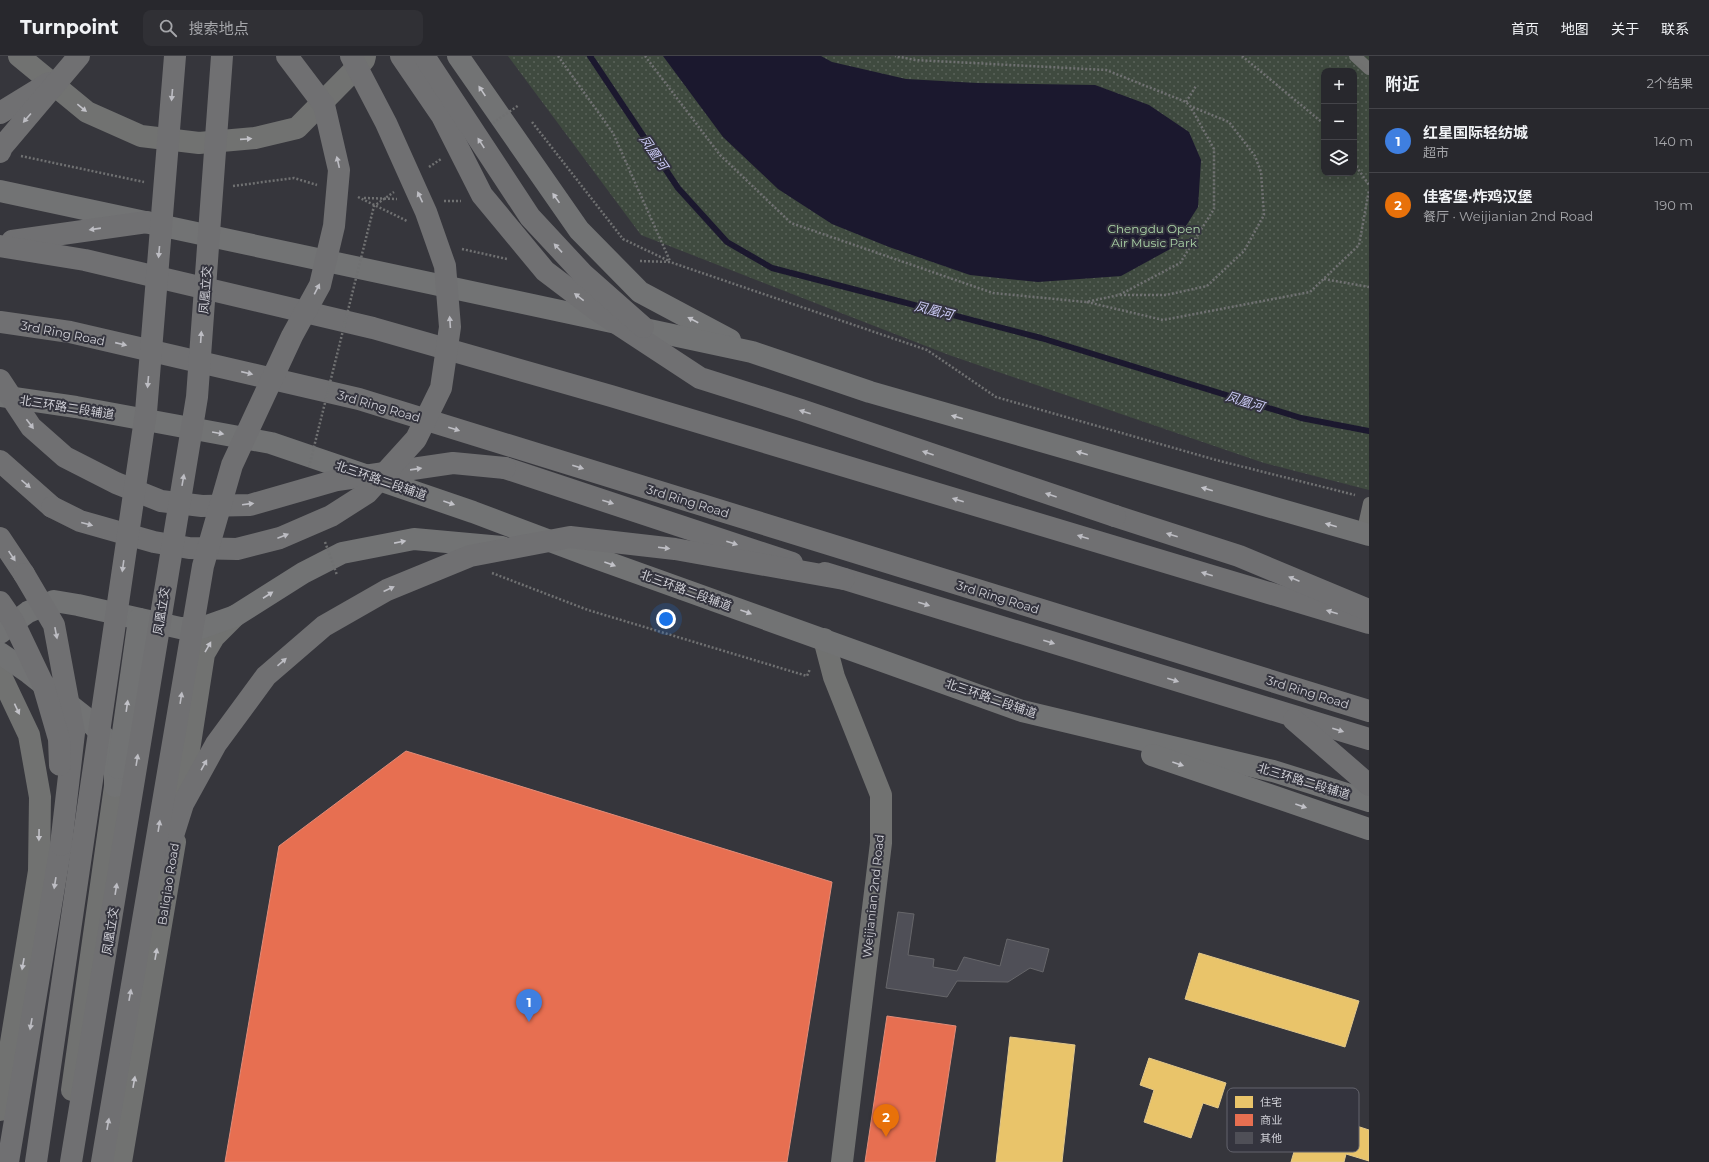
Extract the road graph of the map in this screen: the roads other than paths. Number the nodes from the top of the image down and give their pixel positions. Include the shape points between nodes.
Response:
1 (19, 56) edge
2 (175, 56) edge
3 (222, 56) edge
4 (287, 56) edge
5 (351, 56) edge
6 (365, 56) edge
7 (401, 56) edge
8 (424, 56) edge
9 (458, 56) edge
10 (1355, 56) edge
11 (74, 63) edge
12 (1369, 69) edge
13 (0, 113) edge
14 (0, 152) edge
15 (0, 191) edge
16 (147, 222) junction
17 (0, 244) edge
18 (0, 322) edge
19 (752, 352) junction
20 (700, 378) junction
21 (0, 380) edge
22 (0, 396) edge
23 (0, 461) edge
24 (1369, 503) edge
25 (1366, 535) edge
26 (0, 538) edge
27 (590, 556) junction
28 (844, 579) junction
29 (0, 602) edge
30 (1369, 610) edge
31 (235, 616) junction
32 (139, 619) junction
33 (1369, 623) edge
34 (0, 633) edge
35 (824, 639) junction
36 (0, 653) edge
37 (0, 674) edge
38 (1022, 711) junction
39 (1369, 711) edge
40 (1289, 715) junction
41 (1369, 739) edge
42 (1369, 785) edge
43 (115, 786) junction
44 (1369, 801) edge
45 (1369, 829) edge
46 (61, 845) junction
47 (141, 932) junction
48 (0, 1110) edge
49 (8, 1162) edge
50 (36, 1162) edge
51 (62, 1162) edge
52 (71, 1162) edge
53 (102, 1162) edge
54 (121, 1162) edge
55 (842, 1162) edge

1 -> 6 street via 87,112 141,136 199,143 255,138 297,128 364,60
2 -> 50 highway, bridge via 146,412
52 -> 3 highway, 凤凰立交, bridge via 197,397
47 -> 4 highway, bridge via 203,566 232,465 292,336 320,285 334,226 339,170 324,105
23 -> 5 highway, bridge via 52,507 80,521 154,542 189,548 237,549 280,538 331,516 367,492 416,439 441,388 450,327 444,266 426,212 386,123
20 -> 7 highway, bridge via 595,309 545,270 482,195 442,116
20 -> 8 highway, bridge via 583,274 530,217
19 -> 9 main road via 640,292 579,230
10 - 12 lane
11 - 13 highway, bridge
11 -> 14 highway, bridge
15 - 16 main road
16 -> 17 highway
16 - 19 main road
33 -> 17 highway via 610,396 373,328 85,260
18 -> 39 highway, 3rd Ring Road via 70,332 359,399
25 -> 19 main road via 870,392
30 -> 20 highway, bridge via 1239,556
21 -> 28 highway, bridge via 31,427 65,457 116,483 161,500 202,506 250,505 337,480 453,463 505,468
22 -> 27 main road, 北三环路二段辅道 via 76,407 271,443 473,512
24 - 25 lane
26 -> 46 highway, bridge via 54,625 74,733
31 -> 27 main road via 303,573 342,553 414,539
27 -> 35 main road, 北三环路二段辅道
28 -> 40 highway
47 -> 28 highway, bridge via 183,804 216,744 266,676 324,626 387,590 470,556 570,537 675,549
29 - 46 highway, bridge via 44,684 59,739
31 - 32 main road via 201,628 180,628
54 -> 31 street, Baliqiao Road via 204,654 214,637
32 - 34 main road via 54,601 28,612
43 -> 32 main road
35 - 38 main road, 北三环路二段辅道
35 - 55 street, Weijianian 2nd Road via 834,677 881,796 881,843
36 - 43 main road via 86,718 107,740 115,764
37 -> 48 street via 29,735 40,798 39,871
38 - 44 main road, 北三环路二段辅道 via 1273,771
38 -> 45 main road
40 -> 41 highway
40 - 42 highway
43 - 51 street
46 -> 49 highway
53 -> 47 highway, bridge

